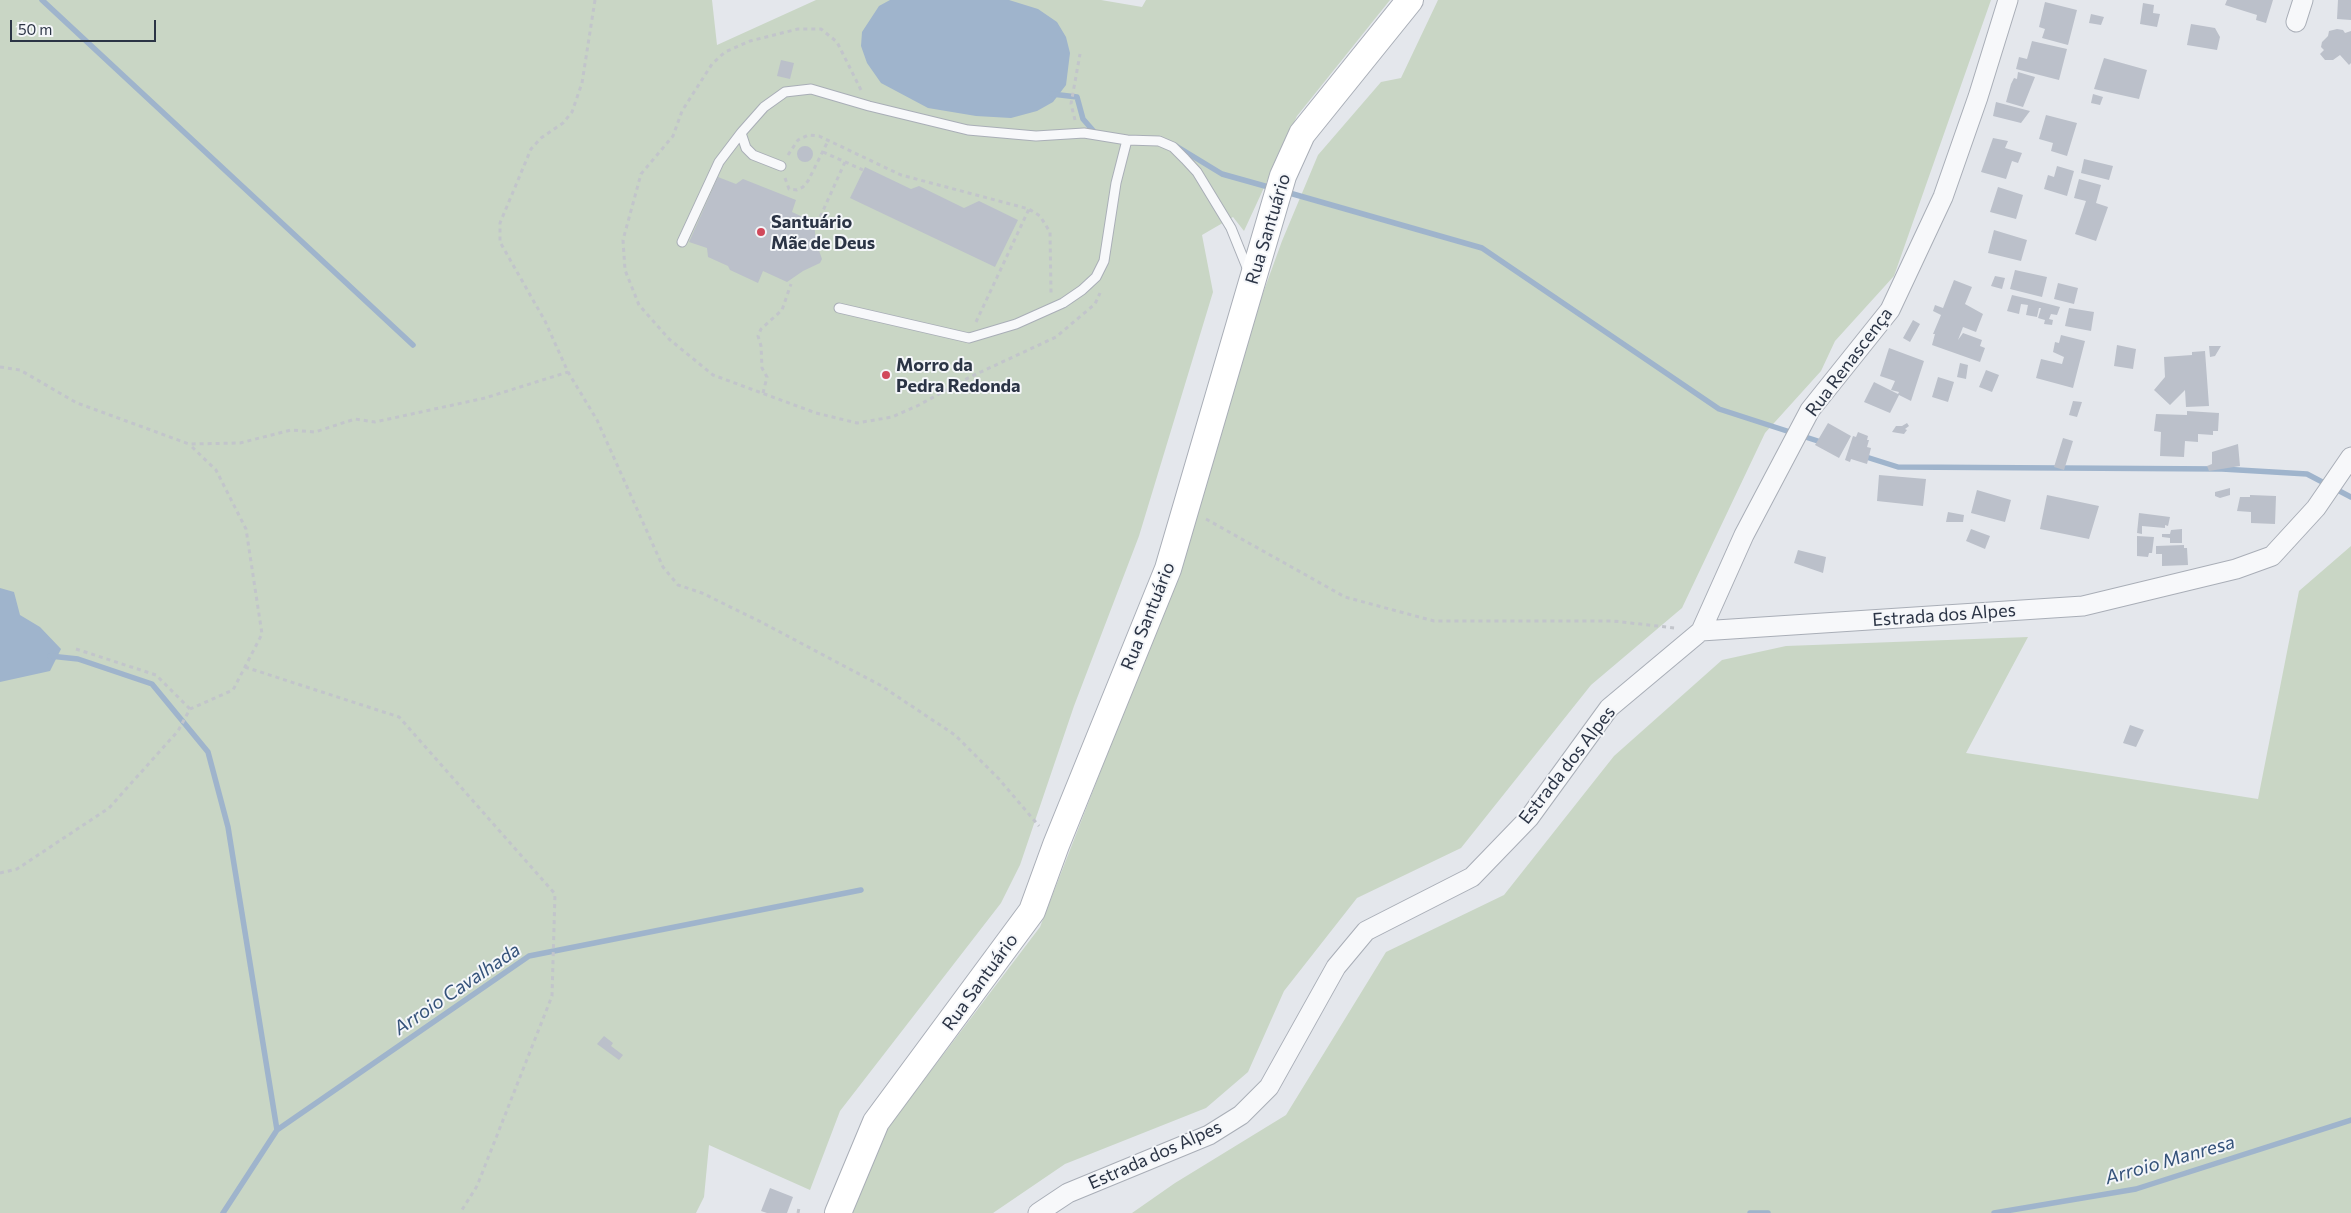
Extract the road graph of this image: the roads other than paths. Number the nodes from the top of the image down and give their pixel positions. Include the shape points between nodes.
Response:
1 (1410, 0) edge
2 (2008, 0) edge
3 (2303, 0) edge
4 (2296, 22) dead end
5 (741, 133) junction
6 (1126, 140) junction
7 (780, 166) road end
8 (682, 242) dead end
9 (1252, 280) junction
10 (839, 308) dead end
11 (2351, 457) edge
12 (1701, 631) junction
13 (838, 1213) edge
14 (1038, 1213) edge

1 - 9 street, Rua Santuário via 1302,134 1283,176
2 - 12 street, Rua Renascença via 1943,197 1890,310 1810,410 1744,535
3 - 4 street
5 - 6 lane via 764,107 785,92 811,89 968,130 1036,136 1084,133
5 - 7 lane via 746,148 753,156
5 - 8 lane via 719,162
6 - 9 lane via 1159,141 1173,148 1197,172 1231,228
6 - 10 lane via 1104,261 1096,277 1063,304 1016,324 970,338
9 - 13 street, Rua Santuário via 1168,569 1032,911 876,1122
11 - 12 street, Estrada dos Alpes via 2316,508 2272,556 2236,568 2084,606
12 - 14 street, Estrada dos Alpes via 1609,708 1528,818 1472,877 1366,931 1336,967 1269,1087 1241,1115 1209,1135 1068,1193

